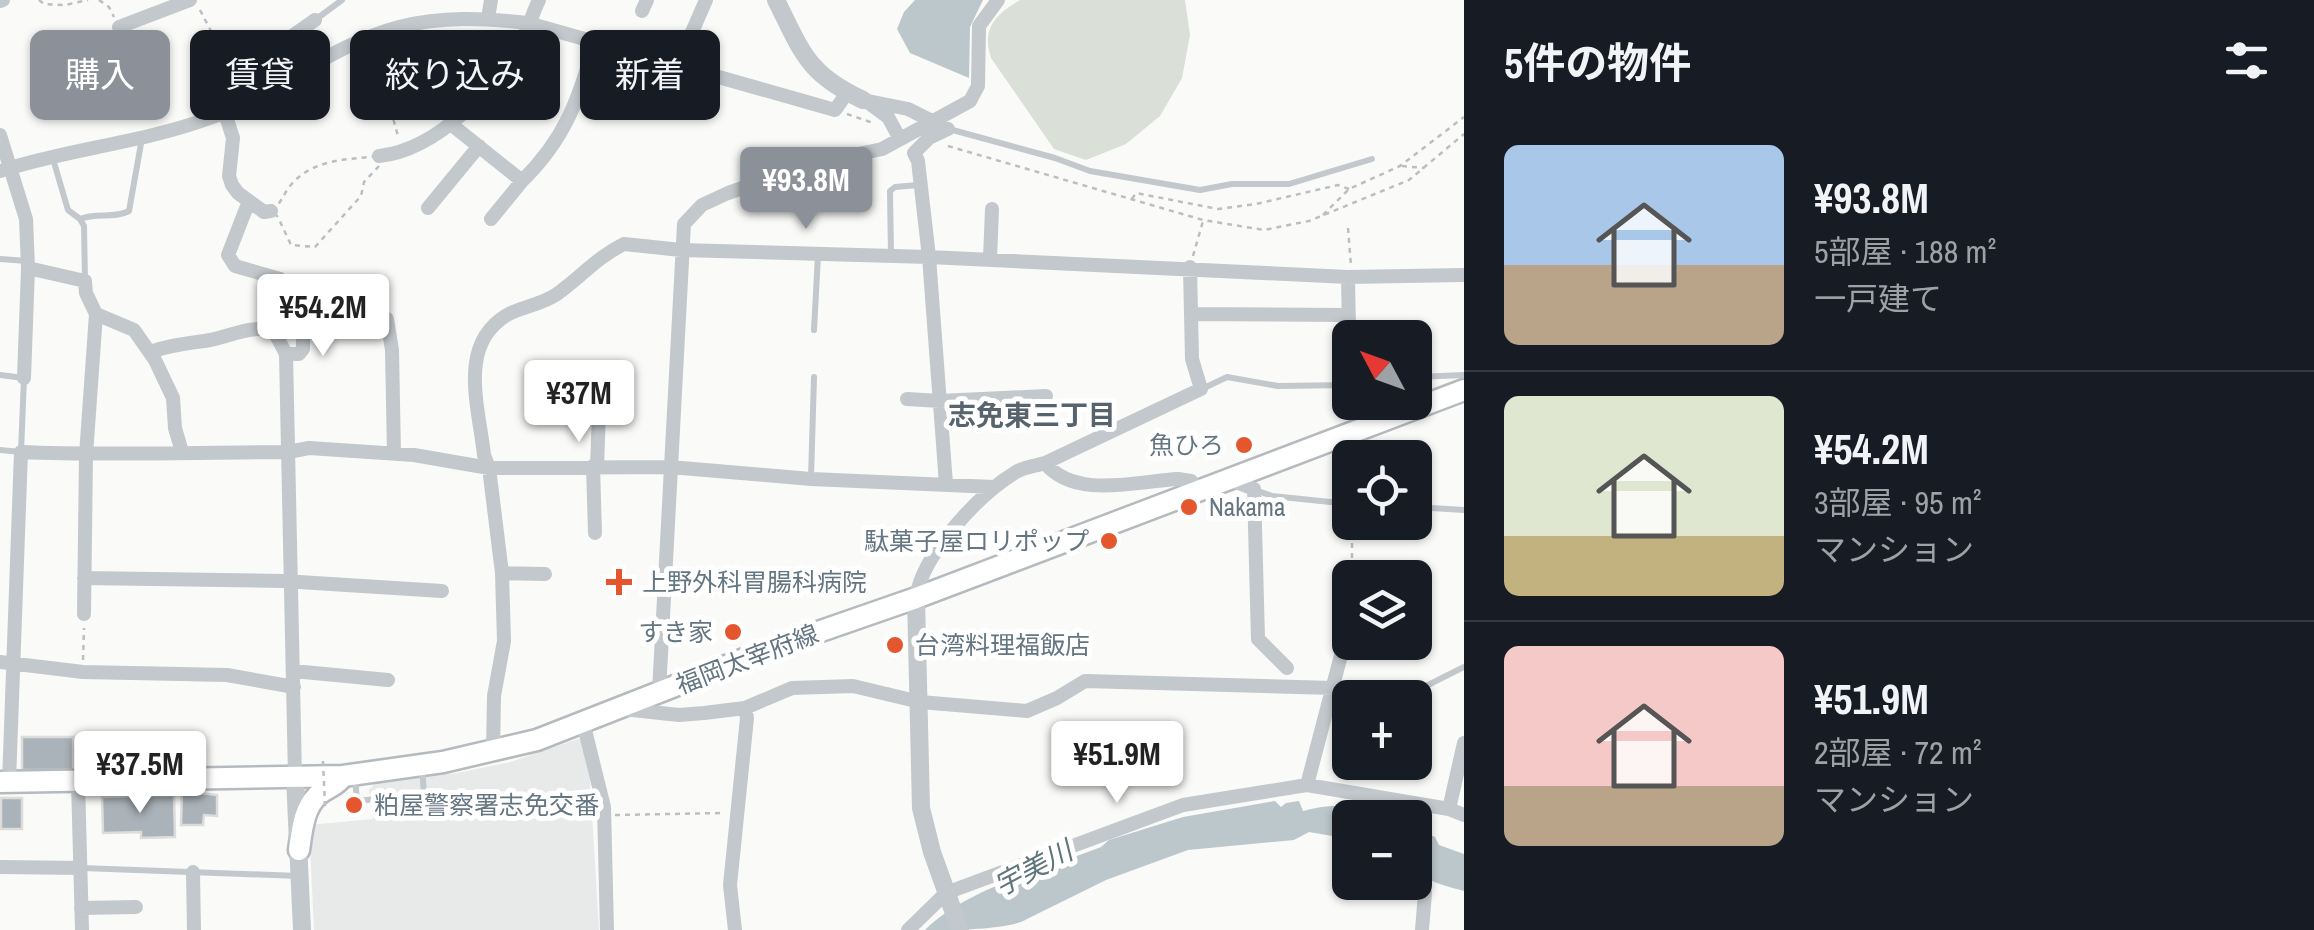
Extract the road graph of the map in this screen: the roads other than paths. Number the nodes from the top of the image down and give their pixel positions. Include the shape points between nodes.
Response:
1 (192, 0) edge
2 (342, 0) edge
3 (492, 0) edge
4 (539, 0) edge
5 (706, 0) edge
6 (776, 0) edge
7 (998, 0) edge
8 (488, 18) junction
9 (315, 20) joint
10 (528, 23) junction
11 (119, 27) road end
12 (302, 30) edge
13 (693, 30) edge
14 (580, 38) edge
15 (330, 58) edge
16 (720, 77) edge
17 (580, 93) edge
18 (855, 96) junction
19 (198, 120) edge
20 (227, 120) edge
21 (452, 124) junction
22 (941, 126) junction
23 (897, 134) junction
24 (0, 135) edge
25 (142, 137) junction
26 (479, 146) junction
27 (379, 156) road end
28 (53, 158) junction
29 (1372, 159) dead end
30 (6, 169) edge
31 (522, 181) junction
32 (921, 184) junction
33 (249, 202) junction
34 (428, 208) dead end
35 (992, 210) dead end
36 (270, 211) road end
37 (80, 219) junction
38 (491, 219) dead end
39 (681, 250) junction
40 (818, 254) junction
41 (891, 256) junction
42 (929, 257) junction
43 (0, 259) edge
44 (990, 259) junction
45 (28, 264) junction
46 (1190, 267) junction
47 (1464, 275) edge
48 (1349, 277) junction
49 (280, 279) road end
50 (85, 281) junction
51 (96, 314) junction
52 (1191, 314) junction
53 (1348, 315) junction
54 (304, 316) dead end
55 (387, 320) dead end
56 (1348, 320) edge
57 (814, 330) dead end
58 (150, 352) junction
59 (286, 354) junction
60 (1464, 374) edge
61 (0, 375) edge
62 (814, 376) dead end
63 (1432, 376) edge
64 (24, 378) junction
65 (1332, 385) edge
66 (600, 387) dead end
67 (1200, 389) junction
68 (1464, 390) edge
69 (1046, 396) dead end
70 (907, 399) dead end
71 (940, 401) junction
72 (0, 450) edge
73 (22, 452) junction
74 (182, 452) junction
75 (288, 452) junction
76 (394, 454) junction
77 (86, 455) junction
78 (1046, 463) junction
79 (595, 466) junction
80 (670, 467) junction
81 (489, 468) junction
82 (811, 479) junction
83 (1230, 480) junction
84 (946, 484) junction
85 (994, 487) junction
86 (1254, 489) junction
87 (1200, 492) junction
88 (1332, 502) edge
89 (1432, 508) edge
90 (1464, 510) edge
91 (594, 533) dead end
92 (502, 574) junction
93 (545, 574) dead end
94 (84, 578) junction
95 (291, 582) junction
96 (442, 591) dead end
97 (916, 598) junction
98 (84, 614) road end
99 (8, 662) edge
100 (1286, 668) joint
101 (1464, 668) edge
102 (293, 679) junction
103 (388, 680) dead end
104 (1432, 683) edge
105 (1294, 686) junction
106 (1332, 688) joint
107 (659, 692) junction
108 (920, 702) junction
109 (745, 708) junction
110 (619, 709) junction
111 (583, 722) junction
112 (1464, 743) edge
113 (492, 751) junction
114 (422, 766) junction
115 (349, 776) junction
116 (296, 777) junction
117 (78, 781) junction
118 (5, 782) edge
119 (1307, 785) junction
120 (1457, 812) edge
121 (299, 850) junction
122 (0, 867) edge
123 (81, 868) junction
124 (193, 872) junction
125 (300, 876) junction
126 (1425, 900) edge
127 (949, 902) junction
128 (136, 907) dead end
129 (81, 908) junction
130 (82, 930) edge
131 (194, 930) edge
132 (302, 930) edge
133 (607, 930) edge
134 (735, 930) edge
135 (908, 930) edge
136 (960, 930) edge
137 (1422, 930) edge

1 - 11 street
2 - 9 lane
3 - 8 street
4 - 10 street
5 - 13 street
6 - 18 street via 810,64
7 - 22 street via 980,26 978,86
8 - 10 street
8 - 15 street via 396,28
9 - 12 street
10 - 14 street
10 - 21 street via 504,66
16 - 18 street via 835,110
17 - 31 street via 563,133
18 - 22 street via 908,109
18 - 23 street via 888,117
19 - 25 street
20 - 33 street via 233,138 229,176
21 - 26 street
21 - 27 street via 402,152
22 - 23 street
22 - 29 lane via 1090,171 1200,190 1288,184
22 - 32 street via 914,153
23 - 39 street via 882,148 816,163 702,205 684,224
24 - 30 street
25 - 28 street
25 - 37 lane via 128,211
26 - 31 street
26 - 34 street
28 - 30 street
28 - 37 lane via 68,210
30 - 45 street via 26,219
31 - 38 street
32 - 41 lane via 890,191
32 - 42 street
33 - 36 street
33 - 49 street via 228,255 234,266
35 - 44 street
37 - 50 lane
39 - 40 street
39 - 80 street
39 - 81 street via 624,244 558,294 496,322 474,359
40 - 41 street
40 - 57 lane
41 - 42 street
42 - 44 street
42 - 71 street
43 - 45 lane
44 - 46 street
45 - 50 street
45 - 64 street
46 - 48 street
46 - 52 street
47 - 48 street
48 - 53 street
50 - 51 street
51 - 58 street via 134,330
51 - 77 street
52 - 53 street
52 - 67 street
53 - 56 street
54 - 59 street via 303,349
55 - 76 street
58 - 59 street via 268,329
58 - 74 street via 173,398
59 - 75 street
60 - 63 lane
61 - 64 lane
62 - 82 lane
64 - 73 lane
65 - 67 lane via 1227,377
66 - 79 street
67 - 78 street
68 - 83 main road, 福岡太宰府線
69 - 71 street
70 - 71 street
71 - 84 street
72 - 73 lane
73 - 77 street
73 - 99 street
74 - 75 street
74 - 77 street
75 - 76 street
75 - 95 street
76 - 81 street
77 - 94 street
78 - 85 street via 1020,469
78 - 87 street via 1096,486 1178,479
79 - 80 street
79 - 81 street
79 - 91 street
80 - 82 street
80 - 107 street
81 - 92 street
82 - 84 street
83 - 86 street
83 - 87 main road, 福岡太宰府線
84 - 85 street
85 - 97 street via 931,557
86 - 88 lane
86 - 100 street via 1258,639
87 - 97 main road, 福岡太宰府線
89 - 90 lane
92 - 93 street
92 - 113 street via 504,641
94 - 95 street
94 - 98 street
95 - 96 street
95 - 102 street
97 - 107 main road, 福岡太宰府線
97 - 108 street
99 - 102 street via 83,672
99 - 118 street
100 - 105 lane
101 - 104 lane
102 - 103 street
102 - 116 street
105 - 106 street
105 - 108 street via 1085,680 1027,711
106 - 119 street
107 - 110 main road, 福岡太宰府線
108 - 109 street via 822,686 792,688
108 - 127 street via 921,808
109 - 110 street via 679,715
109 - 134 street via 730,886
110 - 111 main road, 福岡太宰府線
111 - 113 main road, 福岡太宰府線
111 - 133 street via 604,816
112 - 120 street
113 - 114 main road, 福岡太宰府線
114 - 115 main road, 福岡太宰府線
114 - 115 lane via 424,794 357,801
115 - 116 main road, 福岡太宰府線
115 - 121 main road via 317,796 305,814
116 - 117 main road, 福岡太宰府線
116 - 121 street
117 - 118 main road, 福岡太宰府線
117 - 123 street
119 - 120 street
119 - 127 street via 1183,805
121 - 125 street
122 - 123 street
123 - 124 lane
123 - 129 street
124 - 125 lane
124 - 131 street
125 - 132 street
126 - 137 street
127 - 135 street
127 - 136 street
128 - 129 street
129 - 130 street

